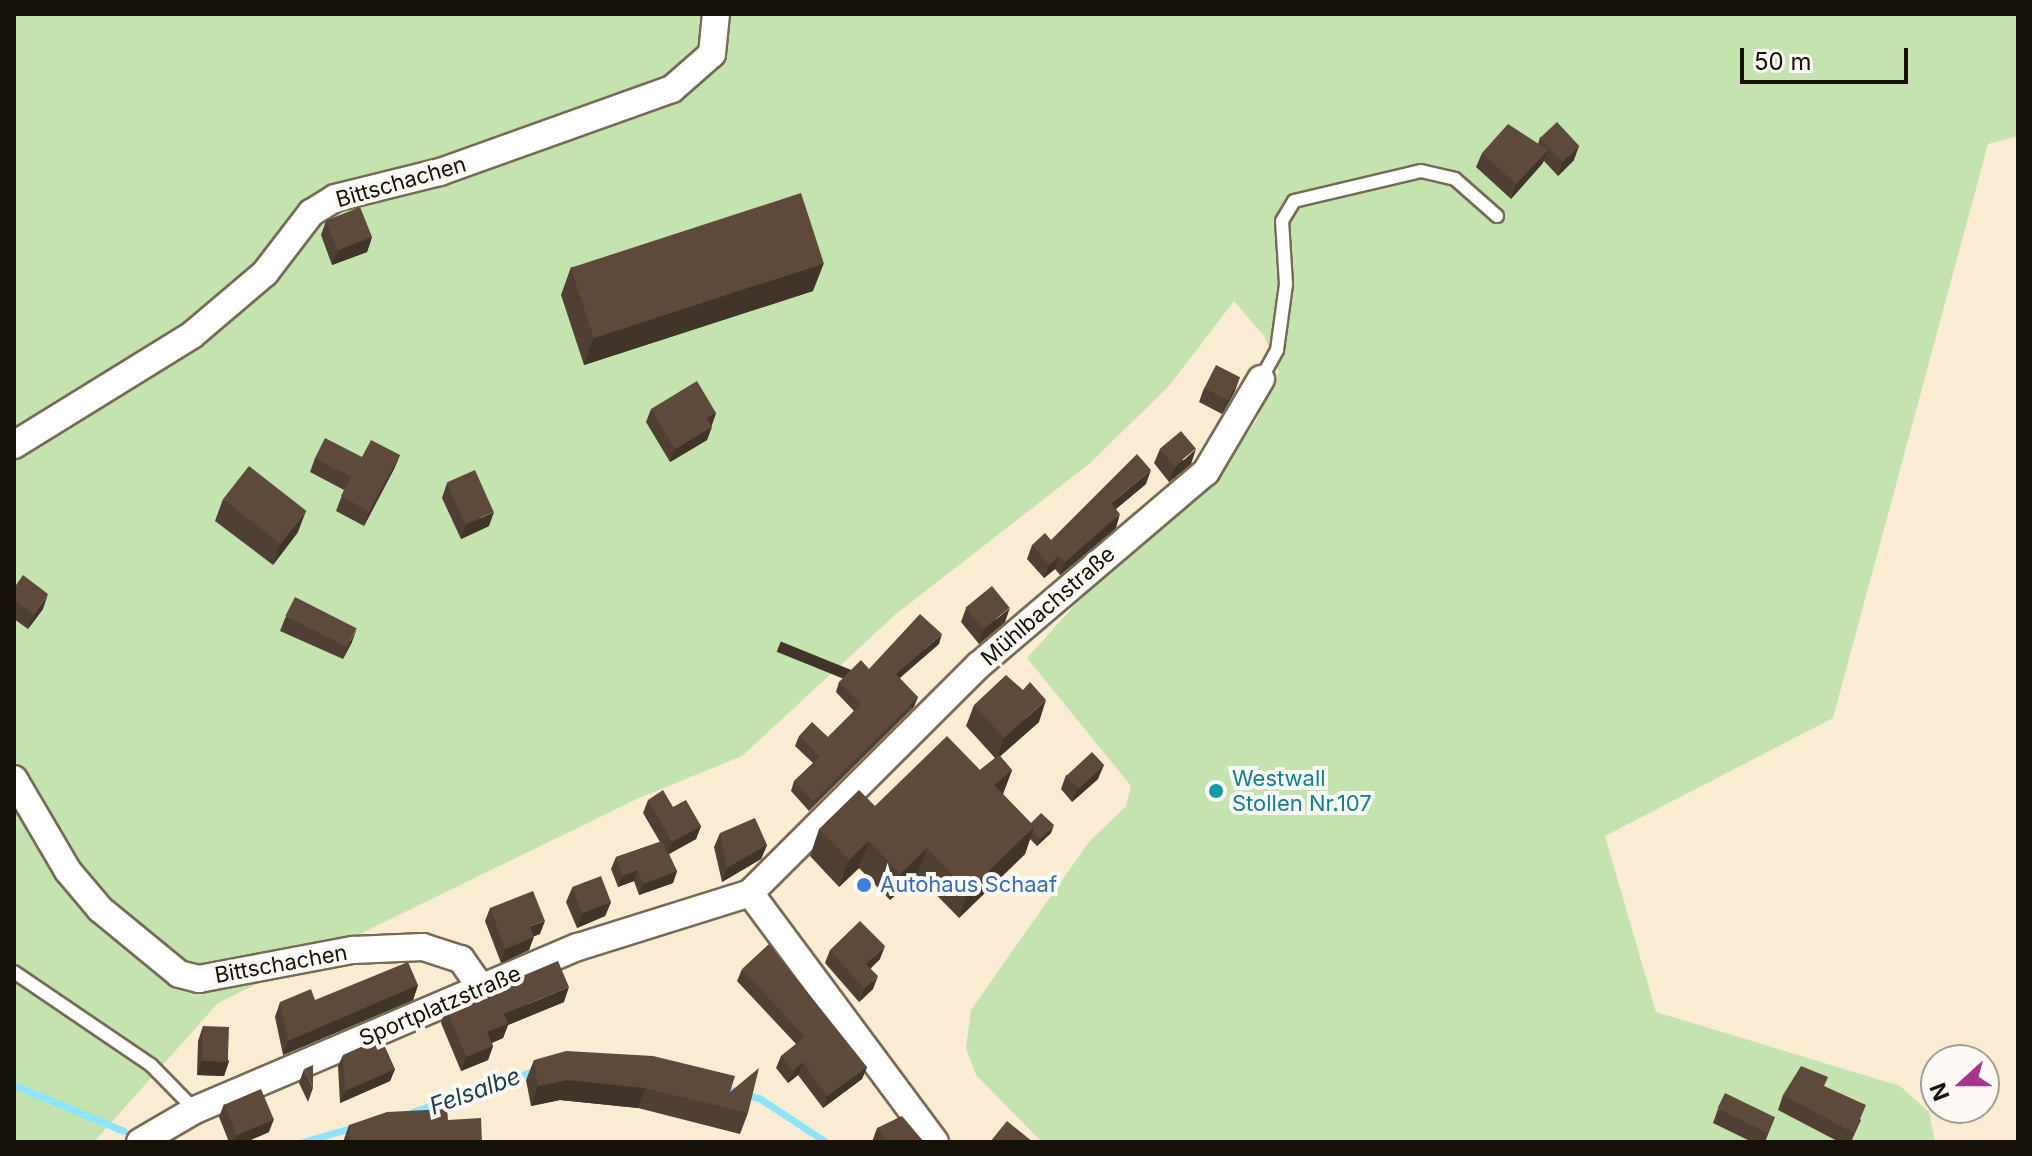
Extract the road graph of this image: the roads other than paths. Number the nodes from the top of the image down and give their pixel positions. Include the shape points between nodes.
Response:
1 (716, 14) edge
2 (1497, 216) dead end
3 (1261, 379) joint
4 (14, 445) edge
5 (14, 779) edge
6 (750, 893) junction
7 (14, 972) edge
8 (481, 988) junction
9 (195, 1110) junction
10 (140, 1142) edge
11 (935, 1142) edge

1 - 4 street, Bittschachen via 712,54 672,89 440,172 335,198 311,213 265,273 192,335
2 - 3 lane, Mühlbachstraße via 1455,179 1421,171 1294,201 1282,221 1286,284 1277,350
3 - 6 street, Mühlbachstraße via 1206,472 979,665
5 - 8 street, Bittschachen via 68,871 100,909 179,974 199,979 353,950 423,947 461,959
6 - 8 street, Sportplatzstraße via 625,929
6 - 11 street
7 - 9 lane via 151,1065
8 - 9 street, Sportplatzstraße
9 - 10 street, Sportplatzstraße

